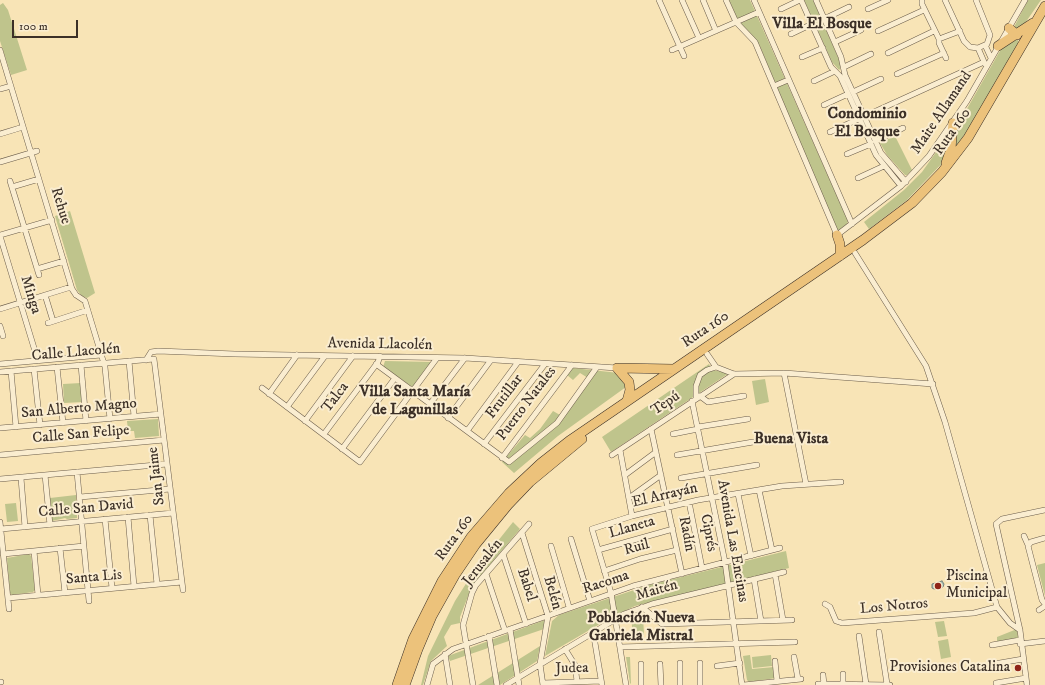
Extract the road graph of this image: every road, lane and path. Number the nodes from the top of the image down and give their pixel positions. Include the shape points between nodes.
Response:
1 (659, 0) edge
2 (682, 0) edge
3 (703, 0) edge
4 (726, 0) edge
5 (754, 0) edge
6 (801, 0) edge
7 (816, 0) edge
8 (888, 0) edge
9 (922, 0) edge
10 (945, 0) edge
11 (976, 0) edge
12 (1025, 0) edge
13 (849, 6) dead end
14 (1045, 6) edge
15 (781, 9) dead end
16 (868, 9) dead end
17 (924, 10) junction
18 (759, 12) junction
19 (1042, 18) edge
20 (824, 19) junction
21 (736, 22) junction
22 (812, 24) junction
23 (1008, 28) junction
24 (861, 30) dead end
25 (716, 31) junction
26 (878, 31) dead end
27 (934, 31) junction
28 (960, 31) junction
29 (791, 34) dead end
30 (1017, 35) junction
31 (699, 38) junction
32 (939, 39) junction
33 (835, 42) junction
34 (985, 45) junction
35 (998, 46) junction
36 (680, 47) junction
37 (823, 48) junction
38 (978, 48) junction
39 (0, 50) edge
40 (672, 50) dead end
41 (888, 53) dead end
42 (871, 54) dead end
43 (684, 56) dead end
44 (802, 58) dead end
45 (991, 58) junction
46 (985, 64) junction
47 (844, 69) junction
48 (836, 72) junction
49 (897, 74) dead end
50 (881, 79) dead end
51 (788, 80) junction
52 (814, 81) dead end
53 (11, 86) junction
54 (774, 86) junction
55 (0, 89) edge
56 (850, 93) junction
57 (824, 105) dead end
58 (861, 118) junction
59 (953, 123) junction
60 (23, 127) junction
61 (903, 128) dead end
62 (830, 132) dead end
63 (0, 134) edge
64 (873, 142) junction
65 (37, 151) dead end
66 (31, 152) junction
67 (847, 154) dead end
68 (0, 162) edge
69 (884, 166) junction
70 (942, 172) junction
71 (858, 178) dead end
72 (39, 179) junction
73 (10, 181) dead end
74 (904, 184) junction
75 (12, 187) junction
76 (52, 220) junction
77 (852, 224) junction
78 (25, 228) junction
79 (836, 235) junction
80 (0, 236) edge
81 (855, 253) junction
82 (840, 256) junction
83 (64, 261) junction
84 (37, 269) junction
85 (39, 275) dead end
86 (72, 287) junction
87 (46, 295) junction
88 (20, 302) junction
89 (0, 309) edge
90 (88, 310) junction
91 (54, 321) junction
92 (48, 323) dead end
93 (0, 326) edge
94 (9, 334) dead end
95 (2, 336) edge
96 (707, 354) junction
97 (101, 355) junction
98 (297, 355) junction
99 (325, 356) junction
100 (353, 356) junction
101 (380, 356) junction
102 (437, 358) junction
103 (465, 358) junction
104 (154, 359) joint
105 (146, 360) junction
106 (491, 360) junction
107 (38, 361) junction
108 (128, 361) junction
109 (518, 362) junction
110 (104, 363) junction
111 (0, 364) edge
112 (376, 364) junction
113 (545, 364) junction
114 (81, 365) junction
115 (572, 365) junction
116 (57, 367) junction
117 (597, 367) junction
118 (716, 367) junction
119 (617, 368) junction
120 (675, 368) junction
121 (34, 369) junction
122 (10, 371) junction
123 (0, 372) edge
124 (784, 373) junction
125 (734, 374) junction
126 (395, 378) junction
127 (933, 384) junction
128 (262, 388) dead end
129 (412, 391) junction
130 (269, 394) junction
131 (744, 396) dead end
132 (696, 399) junction
133 (627, 401) junction
134 (430, 404) junction
135 (287, 407) junction
136 (161, 414) junction
137 (134, 416) junction
138 (448, 418) junction
139 (110, 419) junction
140 (748, 419) dead end
141 (86, 421) junction
142 (305, 421) junction
143 (63, 423) junction
144 (40, 425) junction
145 (16, 427) junction
146 (0, 428) edge
147 (698, 428) junction
148 (651, 429) junction
149 (466, 431) junction
150 (324, 434) junction
151 (672, 434) dead end
152 (164, 440) junction
153 (753, 442) dead end
154 (484, 444) junction
155 (342, 449) junction
156 (620, 450) junction
157 (703, 451) junction
158 (656, 452) junction
159 (0, 455) edge
160 (612, 455) dead end
161 (677, 455) dead end
162 (502, 458) junction
163 (167, 464) junction
164 (757, 465) dead end
165 (77, 472) junction
166 (707, 473) junction
167 (45, 475) junction
168 (625, 475) junction
169 (662, 475) junction
170 (21, 478) junction
171 (681, 478) dead end
172 (0, 480) edge
173 (840, 482) dead end
174 (806, 484) junction
175 (170, 489) junction
176 (759, 490) junction
177 (738, 494) junction
178 (80, 497) junction
179 (629, 498) junction
180 (712, 498) junction
181 (689, 502) junction
182 (668, 507) junction
183 (1045, 510) edge
184 (173, 513) junction
185 (150, 515) junction
186 (632, 516) junction
187 (128, 517) junction
188 (105, 520) junction
189 (0, 522) edge
190 (82, 522) junction
191 (530, 524) dead end
192 (50, 525) junction
193 (25, 527) junction
194 (1, 529) edge
195 (673, 529) junction
196 (522, 533) junction
197 (1024, 536) dead end
198 (1045, 538) edge
199 (571, 539) dead end
200 (1029, 544) junction
201 (84, 546) junction
202 (551, 546) dead end
203 (60, 548) junction
204 (780, 548) dead end
205 (598, 550) junction
206 (677, 550) junction
207 (772, 550) junction
208 (34, 551) junction
209 (3, 554) junction
210 (503, 554) junction
211 (751, 556) junction
212 (725, 562) junction
213 (702, 568) junction
214 (604, 571) junction
215 (784, 572) dead end
216 (3, 573) edge
217 (486, 574) junction
218 (682, 574) junction
219 (776, 574) junction
220 (754, 579) junction
221 (182, 582) junction
222 (157, 584) junction
223 (728, 585) junction
224 (134, 586) junction
225 (112, 588) junction
226 (88, 590) junction
227 (183, 590) dead end
228 (65, 593) junction
229 (611, 594) junction
230 (38, 595) junction
231 (8, 598) junction
232 (90, 601) dead end
233 (590, 601) junction
234 (826, 604) dead end
235 (1045, 605) edge
236 (569, 607) junction
237 (642, 607) junction
238 (998, 607) junction
239 (9, 609) dead end
240 (1039, 610) dead end
241 (548, 616) junction
242 (616, 618) junction
243 (783, 620) junction
244 (792, 620) dead end
245 (761, 621) junction
246 (734, 622) junction
247 (526, 624) junction
248 (507, 630) junction
249 (1020, 630) junction
250 (593, 631) junction
251 (878, 632) dead end
252 (489, 636) junction
253 (859, 636) dead end
254 (795, 642) dead end
255 (1020, 642) junction
256 (737, 643) junction
257 (1045, 643) edge
258 (467, 644) junction
259 (992, 645) dead end
260 (620, 647) junction
261 (418, 649) junction
262 (565, 649) junction
263 (444, 654) junction
264 (794, 657) dead end
265 (1023, 659) junction
266 (775, 661) dead end
267 (680, 663) dead end
268 (700, 663) dead end
269 (740, 663) junction
270 (540, 664) junction
271 (641, 664) dead end
272 (660, 664) dead end
273 (994, 664) dead end
274 (717, 666) dead end
275 (843, 674) dead end
276 (823, 675) dead end
277 (518, 678) junction
278 (1026, 678) junction
279 (577, 681) junction
280 (777, 681) junction
281 (601, 683) edge
282 (996, 683) dead end
283 (543, 684) edge
284 (821, 684) edge
285 (843, 684) edge
286 (866, 684) junction
287 (397, 685) edge
288 (405, 685) edge
289 (410, 685) edge
290 (427, 685) edge
291 (450, 685) edge
292 (473, 685) edge
293 (497, 685) edge
294 (506, 685) edge
295 (519, 685) edge
296 (626, 685) edge
297 (641, 685) edge
298 (661, 685) edge
299 (680, 685) edge
300 (700, 685) edge
301 (743, 685) edge
302 (888, 685) edge
303 (1027, 685) edge

1 - 36 street
2 - 31 street
3 - 25 street
4 - 21 street
5 - 18 street
6 - 15 street
6 - 22 street
7 - 20 street
8 - 16 street
9 - 17 street
10 - 28 street
11 - 34 street via 990,32
12 - 23 street, Maite Allamand
13 - 20 street
14 - 19 highway, Ruta 160
17 - 26 street
17 - 27 street
18 - 21 street
18 - 51 street
19 - 30 highway
19 - 70 highway, Ruta 160 via 975,128
19 - 81 highway, Ruta 160 via 981,129 956,165 915,208
20 - 33 street
21 - 25 street
21 - 54 street via 753,39
22 - 29 street
22 - 37 street
23 - 30 highway
23 - 35 street, Maite Allamand
24 - 33 street
25 - 31 street
27 - 32 street
27 - 41 street
28 - 32 street
28 - 38 street via 967,45
30 - 35 highway
31 - 36 street
32 - 49 street via 945,56
33 - 47 street
34 - 38 street
34 - 45 street
35 - 45 street, Maite Allamand
36 - 40 street
36 - 43 street
37 - 44 street
37 - 48 street via 831,67
38 - 46 street
39 - 53 street, Rehue
42 - 47 street
45 - 46 street, Maite Allamand
46 - 58 street
46 - 59 street, Maite Allamand
47 - 48 street
47 - 56 street
48 - 52 street
48 - 56 street
50 - 56 street
51 - 54 street
51 - 77 street
53 - 55 street
53 - 60 street, Rehue
54 - 79 street
56 - 57 street
56 - 58 street
58 - 62 street
58 - 64 street
59 - 70 highway via 950,154
59 - 74 street, Maite Allamand
60 - 63 street
60 - 66 street, Rehue
61 - 64 street
64 - 67 street
64 - 69 street via 878,159
64 - 74 street
65 - 66 street
66 - 68 street
66 - 72 street, Rehue
69 - 71 street
69 - 74 street
70 - 82 highway, Ruta 160 via 902,212
72 - 75 street
72 - 76 street, Rehue
73 - 75 street
74 - 77 street, Maite Allamand
75 - 78 street
76 - 78 street
76 - 83 street, Rehue
77 - 79 street, Maite Allamand
78 - 80 street
78 - 84 street
79 - 82 highway via 840,244
80 - 88 street, Minga
81 - 96 highway, Ruta 160
81 - 127 street via 922,358
82 - 120 highway, Ruta 160
83 - 84 street
83 - 86 street, Rehue
84 - 85 street
86 - 87 street
86 - 90 street, Rehue via 76,295 84,300
87 - 88 street
87 - 91 street
88 - 89 street
88 - 107 street, Minga
90 - 91 street
90 - 97 street, Rehue
91 - 92 street
93 - 95 street
94 - 95 street
96 - 118 street
96 - 261 highway, Ruta 160 via 581,440 523,489 483,534 462,564 438,606
97 - 107 street, Calle Llacolén
97 - 110 street, Rehue
98 - 99 street, Avenida Llacolén
98 - 105 street, Avenida Llacolén via 155,351 149,354
98 - 130 street
99 - 100 street, Avenida Llacolén
99 - 135 street
100 - 101 street, Avenida Llacolén
100 - 142 street
101 - 102 street, Avenida Llacolén
101 - 112 street, Talca
102 - 103 street, Avenida Llacolén
102 - 129 street
103 - 106 street, Avenida Llacolén
103 - 134 street
104 - 105 street, Calle Llacolén
104 - 136 street, San Jaime
105 - 108 street, Calle Llacolén
106 - 109 street, Avenida Llacolén
106 - 138 street
107 - 111 street, Calle Llacolén
108 - 110 street, Calle Llacolén
108 - 137 street
109 - 113 street, Avenida Llacolén
109 - 149 street
110 - 114 street, Calle Llacolén
110 - 139 street, Rehue
112 - 126 street
112 - 150 street, Talca
113 - 115 street, Avenida Llacolén
113 - 154 street, Frutillar
114 - 116 street, Calle Llacolén
114 - 141 street
115 - 117 street, Avenida Llacolén
115 - 162 street, Puerto Natales
116 - 121 street, Calle Llacolén
116 - 143 street
117 - 119 street, Avenida Llacolén
117 - 162 street via 555,425 509,462
118 - 125 street
118 - 132 street, Avenida Las Encinas via 700,375 696,386
119 - 120 highway
119 - 133 highway via 629,382
120 - 133 highway, Ruta 160
121 - 122 street, Calle Llacolén
121 - 144 street
122 - 123 street, Calle Llacolén
122 - 145 street
124 - 125 street
124 - 127 street
124 - 174 street
125 - 132 street, Tepú
126 - 129 street
126 - 155 street
127 - 238 street
128 - 130 street
129 - 134 street
129 - 155 street via 360,462
130 - 135 street
131 - 132 street via 708,402
132 - 147 street, Avenida Las Encinas
132 - 148 street, Tepú
133 - 287 highway, Ruta 160 via 541,463 518,483 485,519 435,593 410,645
134 - 138 street
135 - 142 street
136 - 137 street, San Alberto Magno
136 - 152 street, San Jaime
137 - 139 street, San Alberto Magno
138 - 149 street
139 - 141 street, San Alberto Magno
140 - 147 street
141 - 143 street, San Alberto Magno
142 - 150 street
143 - 144 street, San Alberto Magno
144 - 145 street, San Alberto Magno
145 - 146 street, San Alberto Magno
147 - 151 street
147 - 157 street, Avenida Las Encinas
148 - 156 street, Tepú
148 - 158 street, Radín
149 - 154 street
150 - 155 street
152 - 159 street, Calle San Felipe
152 - 163 street, San Jaime
153 - 157 street
154 - 162 street
156 - 160 street, Tepú
156 - 168 street
157 - 161 street
157 - 166 street, Avenida Las Encinas
158 - 168 street
158 - 169 street, Radín
163 - 165 street
163 - 175 street, San Jaime
164 - 166 street
165 - 167 street
165 - 178 street
166 - 171 street
166 - 180 street, Avenida Las Encinas
167 - 170 street
167 - 192 street
168 - 179 street
169 - 179 street
169 - 182 street, Radín
170 - 172 street
170 - 193 street
173 - 174 street, El Arrayán
174 - 176 street, El Arrayán
175 - 178 street
175 - 184 street, San Jaime
176 - 177 street, El Arrayán
176 - 207 street
177 - 180 street, El Arrayán
177 - 211 street
178 - 190 street
179 - 186 street
180 - 181 street, El Arrayán
180 - 212 street, Avenida Las Encinas
181 - 182 street, El Arrayán
181 - 213 street, Ciprés
182 - 186 street, El Arrayán
182 - 195 street, Radín
183 - 249 street via 997,522 996,527
184 - 185 street, Calle San David
184 - 221 street, San Jaime
185 - 187 street, Calle San David
185 - 222 street
186 - 205 street, El Arrayán via 592,529
187 - 188 street, Calle San David
187 - 224 street
188 - 190 street, Calle San David
188 - 225 street
189 - 194 street
190 - 192 street, Calle San David
190 - 201 street
191 - 196 street, Jerusalén
192 - 193 street, Calle San David
193 - 194 street, Calle San David
194 - 209 street
195 - 205 street, Llaneta
195 - 206 street, Radín
196 - 210 street, Jerusalén
196 - 241 street, Belén
197 - 200 street
198 - 200 street
199 - 233 street
200 - 235 street
201 - 203 street
201 - 226 street
202 - 236 street
203 - 208 street
203 - 228 street
204 - 207 street, Racoma
205 - 214 street
206 - 214 street, Ruil
206 - 218 street, Radín
207 - 211 street, Racoma
208 - 209 street
208 - 230 street
209 - 216 street
210 - 217 street, Jerusalén
210 - 247 street, Babel
211 - 212 street, Racoma
212 - 213 street, Racoma
212 - 223 street, Avenida Las Encinas
213 - 218 street, Racoma
214 - 229 street
215 - 219 street, Maitén
216 - 231 street
217 - 248 street
217 - 258 street, Jerusalén via 475,587 464,617
218 - 229 street, Racoma
219 - 220 street, Maitén
219 - 243 street
220 - 223 street, Maitén
220 - 245 street
221 - 222 street, Santa Lis
221 - 227 street, San Jaime
222 - 224 street, Santa Lis
223 - 237 street, Maitén
223 - 246 street, Avenida Las Encinas
224 - 225 street, Santa Lis
225 - 226 street, Santa Lis
226 - 228 street, Santa Lis
226 - 232 street
228 - 230 street, Santa Lis
229 - 233 street, Racoma
229 - 242 street
230 - 231 street, Santa Lis
231 - 239 street
233 - 236 street, Racoma
234 - 238 street, Los Notros via 836,621 842,623 974,613
235 - 240 street
236 - 241 street, Racoma
237 - 242 street, Maitén
237 - 246 street via 662,624
238 - 249 street via 1010,623
241 - 247 street, Racoma
241 - 270 street, Belén
242 - 250 street, Maitén
242 - 260 street
243 - 244 street
243 - 245 street
245 - 246 street
246 - 256 street, Avenida Las Encinas
247 - 248 street, Racoma
248 - 252 street, Racoma
248 - 277 street
249 - 255 street
250 - 262 street, Maitén
250 - 281 street
251 - 302 street
252 - 258 street, Racoma
252 - 293 street
253 - 286 street
254 - 256 street
255 - 257 street
255 - 259 street
255 - 265 street
256 - 260 street
256 - 269 street, Avenida Las Encinas
258 - 263 street, Racoma
258 - 292 street, Jerusalén
260 - 296 street
261 - 288 highway, Ruta 160
261 - 289 highway
262 - 270 street, Maitén
262 - 279 street via 575,665
263 - 290 street via 431,667
263 - 291 street
264 - 280 street via 799,679
265 - 273 street
265 - 278 street
266 - 280 street
267 - 299 street
268 - 300 street
269 - 274 street
269 - 301 street, Avenida Las Encinas
270 - 277 street, Maitén
270 - 283 street, Belén
271 - 297 street
272 - 298 street
275 - 285 street
276 - 284 street
277 - 294 street, Maitén
277 - 295 street
278 - 282 street
278 - 303 street
279 - 281 street, Judea
279 - 283 street, Judea
280 - 301 street
284 - 285 street
285 - 286 street
286 - 302 street

